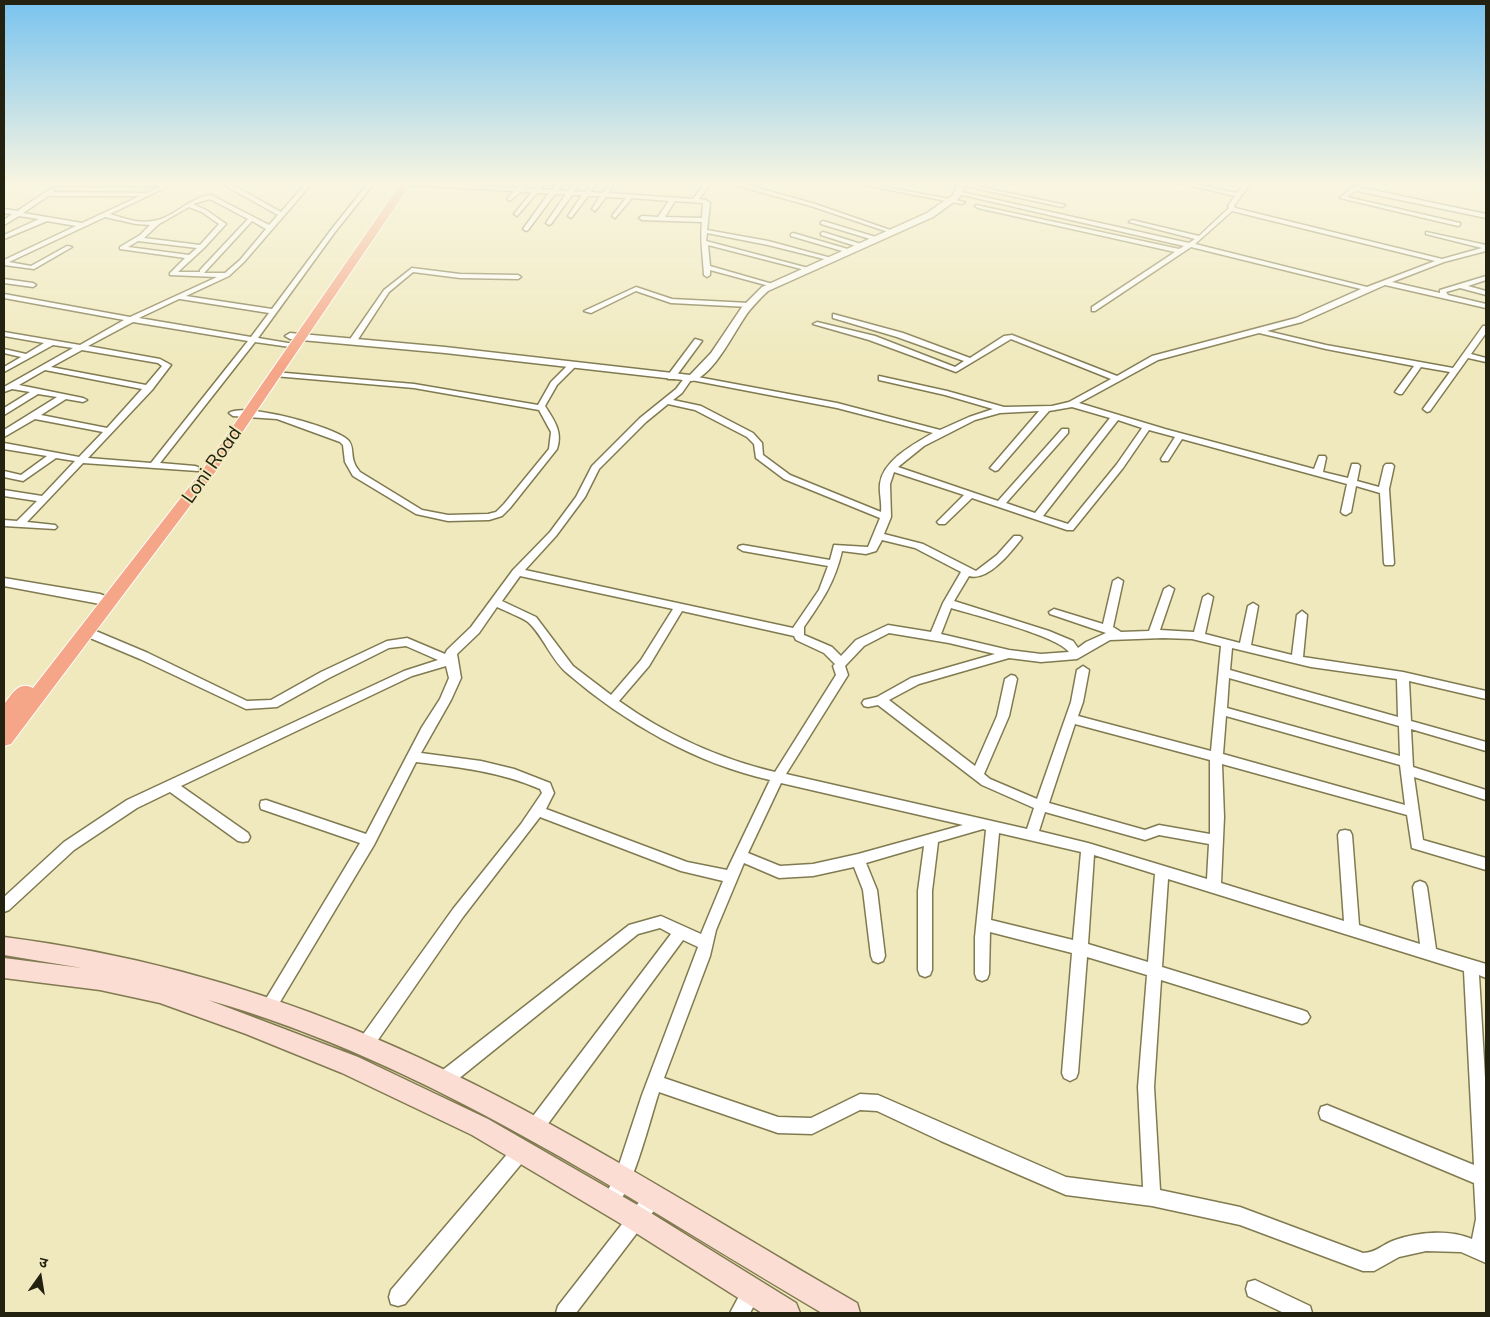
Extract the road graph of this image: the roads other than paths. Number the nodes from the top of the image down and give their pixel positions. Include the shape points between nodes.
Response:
1 (43, 243) edge
2 (130, 243) edge
3 (174, 243) edge
4 (205, 243) edge
5 (228, 243) edge
6 (256, 243) edge
7 (325, 243) edge
8 (360, 243) edge
9 (704, 243) edge
10 (709, 243) edge
11 (770, 243) edge
12 (820, 243) edge
13 (854, 243) edge
14 (867, 243) edge
15 (1149, 243) edge
16 (1183, 243) edge
17 (1372, 243) edge
18 (1468, 243) edge
19 (1190, 245) junction
20 (862, 246) junction
21 (69, 247) dead end
22 (202, 247) junction
23 (1486, 248) edge
24 (1180, 251) junction
25 (849, 252) junction
26 (190, 257) junction
27 (832, 259) junction
28 (1442, 261) junction
29 (4, 262) edge
30 (809, 268) junction
31 (202, 271) dead end
32 (227, 275) junction
33 (518, 277) dead end
34 (1486, 278) edge
35 (4, 281) edge
36 (1477, 281) junction
37 (1386, 283) junction
38 (1486, 283) edge
39 (773, 284) junction
40 (33, 286) dead end
41 (1459, 286) junction
42 (1368, 289) junction
43 (1486, 293) edge
44 (4, 296) edge
45 (178, 296) junction
46 (1445, 297) junction
47 (749, 305) junction
48 (1486, 306) edge
49 (1095, 309) dead end
50 (274, 311) junction
51 (588, 311) dead end
52 (836, 316) dead end
53 (130, 319) junction
54 (817, 324) dead end
55 (1486, 328) edge
56 (1260, 331) junction
57 (4, 334) edge
58 (253, 340) junction
59 (292, 341) junction
60 (698, 341) dead end
61 (352, 342) junction
62 (50, 343) junction
63 (80, 348) junction
64 (4, 351) edge
65 (28, 356) junction
66 (1468, 356) junction
67 (1486, 360) edge
68 (970, 361) junction
69 (1419, 364) junction
70 (573, 365) junction
71 (44, 368) junction
72 (4, 370) edge
73 (1456, 371) junction
74 (274, 374) junction
75 (671, 377) junction
76 (690, 378) junction
77 (882, 378) dead end
78 (1118, 379) junction
79 (7, 388) edge
80 (148, 388) junction
81 (38, 391) junction
82 (1399, 392) dead end
83 (64, 397) junction
84 (83, 400) dead end
85 (666, 401) junction
86 (1072, 404) junction
87 (542, 408) junction
88 (1002, 410) junction
89 (1045, 410) junction
90 (1427, 410) dead end
91 (4, 412) edge
92 (241, 413) junction
93 (34, 416) junction
94 (1115, 418) junction
95 (1147, 427) junction
96 (110, 430) junction
97 (1065, 431) dead end
98 (943, 433) junction
99 (4, 434) edge
100 (1180, 436) junction
101 (4, 446) edge
102 (55, 455) junction
103 (1322, 458) dead end
104 (1165, 459) dead end
105 (82, 460) junction
106 (153, 466) junction
107 (1355, 466) dead end
108 (1389, 466) dead end
109 (892, 468) junction
110 (995, 468) dead end
111 (195, 469) junction
112 (1318, 473) junction
113 (4, 474) edge
114 (1352, 482) junction
115 (1385, 490) junction
116 (4, 493) edge
117 (970, 495) junction
118 (45, 499) junction
119 (999, 505) junction
120 (1346, 512) dead end
121 (886, 517) junction
122 (1037, 517) junction
123 (942, 522) dead end
124 (4, 524) edge
125 (19, 525) junction
126 (52, 527) dead end
127 (879, 536) junction
128 (1018, 538) dead end
129 (743, 548) dead end
130 (1389, 563) dead end
131 (834, 564) junction
132 (967, 571) junction
133 (517, 572) junction
134 (1118, 581) dead end
135 (4, 582) edge
136 (1169, 589) dead end
137 (1208, 597) dead end
138 (100, 599) junction
139 (496, 602) junction
140 (948, 604) junction
141 (1253, 606) dead end
142 (679, 608) junction
143 (1054, 612) dead end
144 (1302, 615) dead end
145 (1106, 629) junction
146 (87, 632) junction
147 (798, 633) junction
148 (1153, 634) junction
149 (935, 636) junction
150 (1121, 636) junction
151 (1199, 636) junction
152 (1227, 642) junction
153 (1245, 646) junction
154 (1009, 654) junction
155 (1077, 655) junction
156 (1297, 659) junction
157 (451, 661) junction
158 (841, 663) junction
159 (1083, 670) dead end
160 (1224, 673) junction
161 (1403, 676) junction
162 (1012, 679) dead end
163 (1486, 695) edge
164 (612, 702) junction
165 (1220, 710) junction
166 (4, 717) edge
167 (1071, 719) junction
168 (1404, 723) junction
169 (4, 739) edge
170 (1486, 746) edge
171 (413, 757) junction
172 (1216, 758) junction
173 (1407, 766) junction
174 (977, 775) junction
175 (778, 777) junction
176 (170, 785) junction
177 (1486, 795) edge
178 (266, 805) dead end
179 (1041, 806) junction
180 (538, 811) junction
181 (1412, 812) junction
182 (988, 826) junction
183 (1032, 835) junction
184 (1345, 835) dead end
185 (243, 837) dead end
186 (932, 839) junction
187 (1216, 840) junction
188 (369, 841) junction
189 (1088, 848) junction
190 (740, 856) junction
191 (858, 860) junction
192 (1486, 864) edge
193 (1162, 870) junction
194 (731, 877) junction
195 (1214, 887) junction
196 (1420, 887) dead end
197 (4, 906) edge
198 (983, 924) junction
199 (1352, 930) junction
200 (681, 931) junction
201 (706, 944) junction
202 (4, 946) edge
203 (1080, 948) junction
204 (1430, 954) junction
205 (878, 956) dead end
206 (4, 968) edge
207 (1478, 968) edge
208 (924, 970) dead end
209 (1155, 971) junction
210 (982, 974) dead end
211 (260, 1004) junction
212 (1302, 1017) dead end
213 (237, 1021) junction
214 (365, 1045) junction
215 (1070, 1073) dead end
216 (441, 1082) junction
217 (655, 1083) junction
218 (1327, 1112) dead end
219 (1483, 1139) edge
220 (527, 1140) junction
221 (622, 1181) junction
222 (1484, 1188) edge
223 (1152, 1197) junction
224 (653, 1198) junction
225 (610, 1203) junction
226 (637, 1219) junction
227 (1482, 1252) edge
228 (1255, 1289) dead end
229 (398, 1297) dead end
230 (745, 1303) edge
231 (565, 1313) edge
232 (786, 1313) edge
233 (847, 1313) edge
234 (1304, 1313) edge

1 - 29 street
2 - 26 street via 122,248
3 - 22 street
4 - 22 street
5 - 31 street
6 - 32 street
7 - 50 street
8 - 59 highway, Loni Road
9 - 39 street via 707,271
10 - 30 street
11 - 27 street
12 - 25 street
13 - 20 street
14 - 20 street
15 - 24 street
16 - 19 street
17 - 28 street
18 - 23 street
19 - 24 street
19 - 42 street
20 - 25 street
21 - 29 street via 32,268
22 - 26 street
23 - 28 street
24 - 49 street
25 - 27 street
26 - 32 street via 172,274
27 - 30 street
28 - 37 street
30 - 39 street
32 - 45 street
33 - 61 street via 410,271 386,291
34 - 36 street
35 - 40 street
36 - 38 street
36 - 41 street
37 - 42 street
37 - 46 street
39 - 47 street via 760,292
41 - 43 street
41 - 46 street via 1442,291
42 - 56 street via 1318,313
44 - 53 street
45 - 50 street
45 - 53 street
46 - 48 street
47 - 51 street via 671,301 636,289
47 - 76 street via 702,369
50 - 58 street
52 - 68 street via 900,334
53 - 58 street
53 - 63 street
54 - 68 street via 872,338 956,370
55 - 66 street
56 - 69 street
56 - 78 street via 1155,358
57 - 62 street
58 - 59 street
58 - 106 street
59 - 61 street
59 - 74 highway, Loni Road
59 - 92 highway, Loni Road
60 - 75 street
61 - 70 street
62 - 63 street
62 - 65 street
63 - 71 street
63 - 80 street via 165,362 165,368
64 - 65 street
65 - 72 street
66 - 67 street
66 - 73 street
68 - 78 street via 1012,337
69 - 73 street
69 - 82 street
70 - 75 street
70 - 87 street via 546,395
71 - 79 street
71 - 80 street
73 - 90 street
74 - 87 street via 414,386
74 - 92 highway, Loni Road
75 - 76 street
76 - 85 street
76 - 98 street via 837,406
77 - 88 street
78 - 86 street
79 - 81 street
80 - 96 street
81 - 83 street
81 - 91 street
83 - 84 street
83 - 93 street
85 - 121 street via 698,408 750,435 758,443 759,456 787,477
85 - 133 street via 600,462 553,534
86 - 89 street
86 - 94 street
87 - 92 street via 557,434 553,449 499,514 474,518 448,518 419,512 356,474 343,440 284,417
88 - 89 street
88 - 98 street via 968,419
89 - 110 street
92 - 111 highway, Loni Road
92 - 146 highway, Loni Road via 203,479
93 - 96 street
93 - 99 street
94 - 95 street
94 - 122 street
95 - 100 street
95 - 122 street via 1070,528
96 - 105 street
97 - 119 street
98 - 109 street via 914,448
100 - 104 street
100 - 112 street
101 - 102 street
102 - 105 street
102 - 113 street via 23,478
103 - 112 street
105 - 106 street
105 - 118 street
106 - 111 street
107 - 114 street
108 - 115 street
109 - 117 street
109 - 121 street via 885,483
111 - 138 highway, Loni Road
112 - 114 street
114 - 115 street
114 - 120 street
115 - 130 street
116 - 118 street
117 - 119 street
117 - 123 street
118 - 125 street
119 - 122 street
121 - 127 street
124 - 125 street
125 - 126 street
127 - 131 street via 869,552 838,547
127 - 132 street via 919,546
128 - 132 street via 978,574
129 - 131 street
131 - 147 street via 824,590
132 - 140 street
133 - 139 street
133 - 142 street
134 - 145 street
135 - 138 street
136 - 148 street
137 - 151 street
138 - 166 highway, Loni Road
139 - 157 street via 475,630 451,653
139 - 164 street via 532,620 569,669
140 - 149 street
140 - 155 street via 1045,634 1069,644
141 - 153 street
142 - 147 street
142 - 164 street via 645,662
143 - 145 street
144 - 156 street
145 - 150 street
146 - 157 street via 246,705 273,704 325,675 399,642
146 - 169 highway, Loni Road
147 - 158 street via 828,650
148 - 150 street
148 - 151 street
149 - 154 street
149 - 158 street via 888,629 860,643
150 - 155 street via 1108,636
151 - 152 street
152 - 153 street
152 - 160 street
153 - 156 street
154 - 155 street via 1056,658
154 - 174 street via 915,680 874,701
156 - 161 street
157 - 171 street via 455,678 453,685
157 - 176 street via 416,669
158 - 175 street via 842,676
159 - 167 street
160 - 165 street
160 - 168 street
161 - 163 street
161 - 168 street
162 - 174 street via 1003,716
164 - 175 street via 662,735 746,770
165 - 172 street
165 - 173 street
167 - 172 street
167 - 179 street
168 - 170 street
168 - 173 street
171 - 180 street via 509,771 538,782 546,786 548,793
171 - 188 street
172 - 181 street
172 - 187 street
173 - 177 street
173 - 181 street
174 - 179 street
175 - 182 street
175 - 190 street
176 - 185 street
176 - 197 street via 132,804 69,846
178 - 188 street
179 - 183 street
179 - 187 street via 1145,835 1159,830
180 - 194 street via 686,867
180 - 214 street via 458,913
181 - 192 street via 1416,844
182 - 183 street
182 - 186 street
182 - 198 street
183 - 189 street
184 - 199 street
186 - 191 street
186 - 208 street via 925,891
187 - 195 street
188 - 211 street via 295,961
189 - 193 street
189 - 203 street
190 - 191 street via 779,872 813,870
190 - 194 street
191 - 205 street via 870,890
193 - 195 street
193 - 209 street
194 - 201 street
195 - 199 street
196 - 204 street
198 - 203 street
198 - 210 street
199 - 204 street
200 - 201 street
200 - 216 street via 661,922 634,929
200 - 220 street
201 - 217 street
202 - 211 main road via 131,968
203 - 209 street
203 - 215 street
204 - 207 street
206 - 213 main road via 100,980 160,994
207 - 219 street
209 - 212 street
209 - 223 street via 1146,1087
211 - 213 main road
211 - 214 main road
213 - 220 main road via 350,1065 480,1127
214 - 216 main road
216 - 220 main road
217 - 221 street
217 - 223 street via 778,1125 812,1126 860,1102 878,1103 1066,1186
218 - 222 street
219 - 222 street
220 - 221 main road
220 - 225 main road
220 - 229 street
221 - 224 main road
221 - 225 street
222 - 227 street
223 - 227 street via 1240,1216 1364,1262 1374,1262 1396,1248 1426,1242 1461,1243
224 - 226 street
224 - 233 main road
225 - 226 main road
226 - 230 main road
226 - 231 street
228 - 234 street
230 - 232 main road

